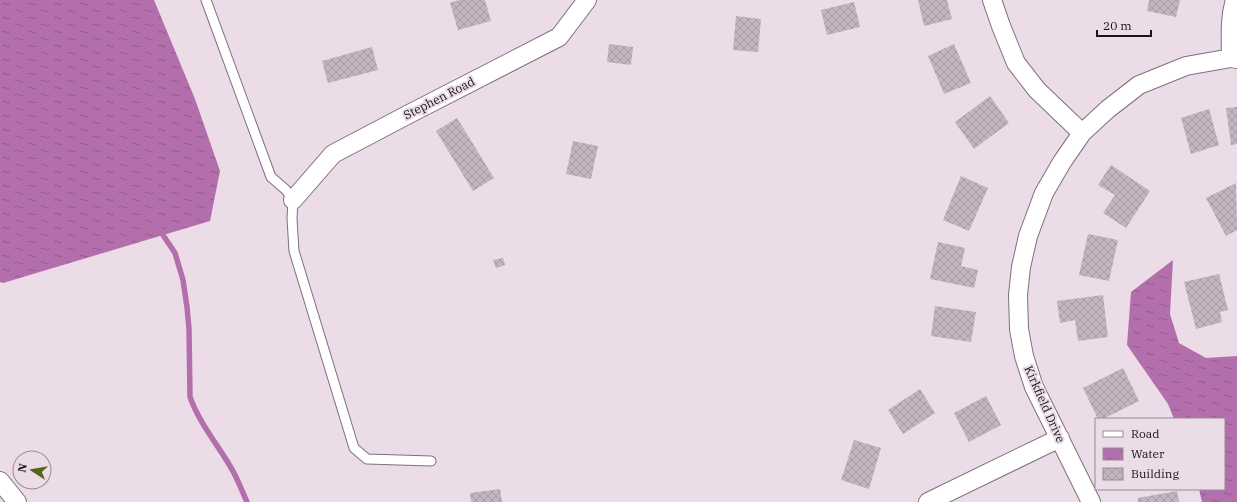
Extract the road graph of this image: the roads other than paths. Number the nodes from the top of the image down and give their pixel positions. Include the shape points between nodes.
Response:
1 (206, 0) edge
2 (587, 0) edge
3 (992, 0) edge
4 (1235, 0) edge
5 (1234, 58) edge
6 (1082, 133) junction
7 (293, 200) junction
8 (1060, 438) junction
9 (431, 461) dead end
10 (0, 481) edge
11 (17, 502) edge
12 (928, 502) edge
13 (1091, 502) edge

1 - 7 lane via 271,177
2 - 7 street, Stephen Road via 559,37 333,154
3 - 6 street via 1016,63 1038,90
4 - 5 street via 1230,30
5 - 6 street, Kirkfield Drive via 1186,66 1139,85
6 - 8 street, Kirkfield Drive via 1044,193 1028,236 1018,295 1019,328 1024,356 1034,387
7 - 9 lane via 294,251 354,448 367,459
8 - 12 street
8 - 13 street, Kirkfield Drive
10 - 11 street

